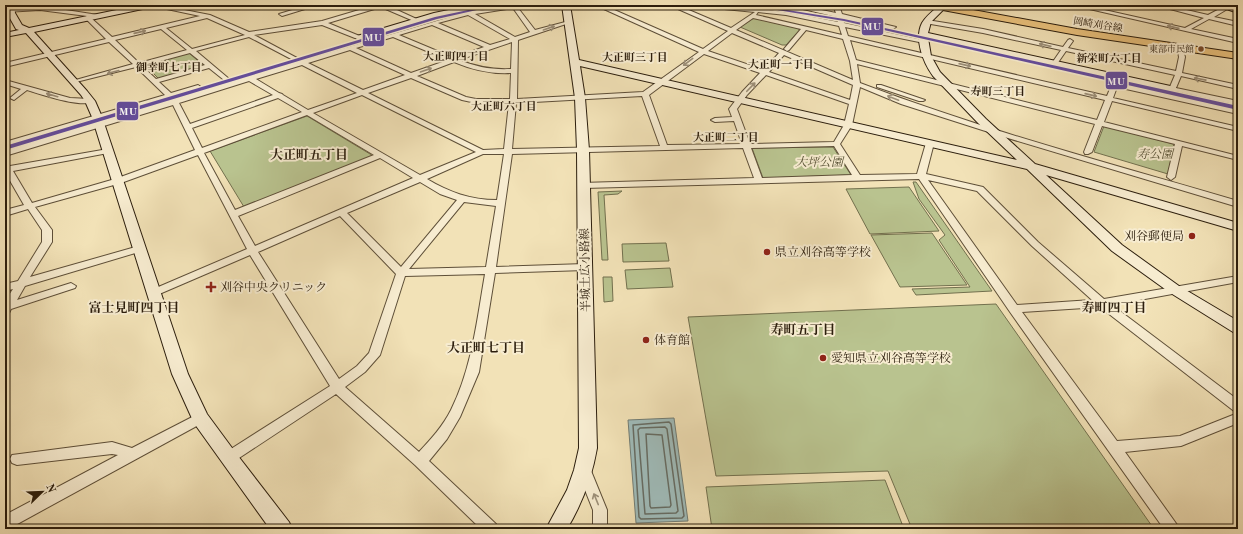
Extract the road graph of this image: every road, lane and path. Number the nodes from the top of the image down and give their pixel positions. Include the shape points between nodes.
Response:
1 (37, 5) edge
2 (61, 5) edge
3 (151, 5) edge
4 (315, 5) edge
5 (379, 5) edge
6 (450, 5) edge
7 (484, 5) edge
8 (524, 5) edge
9 (566, 5) edge
10 (598, 5) edge
11 (672, 5) edge
12 (682, 5) edge
13 (704, 5) edge
14 (789, 5) edge
15 (836, 5) edge
16 (1079, 5) edge
17 (1158, 5) edge
18 (1219, 5) edge
19 (514, 6) junction
20 (939, 6) edge
21 (21, 7) edge
22 (1227, 7) junction
23 (8, 9) edge
24 (47, 9) junction
25 (460, 9) junction
26 (760, 10) junction
27 (1238, 11) edge
28 (469, 13) junction
29 (282, 14) dead end
30 (839, 15) junction
31 (98, 16) junction
32 (208, 16) junction
33 (751, 16) junction
34 (1208, 17) junction
35 (88, 18) junction
36 (418, 21) junction
37 (567, 22) junction
38 (927, 22) junction
39 (323, 23) junction
40 (432, 23) junction
41 (842, 23) junction
42 (1238, 24) edge
43 (162, 27) junction
44 (733, 29) junction
45 (804, 29) junction
46 (903, 29) dead end
47 (28, 30) junction
48 (1186, 30) junction
49 (534, 33) junction
50 (249, 34) junction
51 (5, 35) edge
52 (393, 35) junction
53 (922, 36) junction
54 (360, 38) junction
55 (845, 38) junction
56 (111, 39) junction
57 (515, 39) junction
58 (1070, 41) dead end
59 (1238, 42) edge
60 (490, 47) junction
61 (1180, 47) junction
62 (350, 48) junction
63 (1065, 49) junction
64 (191, 51) junction
65 (703, 51) junction
66 (785, 51) junction
67 (48, 54) junction
68 (927, 56) junction
69 (1238, 56) edge
70 (295, 59) junction
71 (454, 60) junction
72 (853, 60) junction
73 (574, 62) junction
74 (302, 63) junction
75 (1055, 63) junction
76 (5, 65) edge
77 (138, 65) junction
78 (209, 66) junction
79 (513, 71) junction
80 (765, 72) junction
81 (1178, 74) junction
82 (410, 76) junction
83 (250, 78) junction
84 (226, 79) junction
85 (154, 81) junction
86 (662, 81) junction
87 (856, 81) junction
88 (5, 82) edge
89 (74, 82) junction
90 (946, 84) junction
91 (1115, 84) junction
92 (1238, 87) edge
93 (26, 88) junction
94 (1172, 89) junction
95 (363, 93) junction
96 (646, 94) junction
97 (280, 95) junction
98 (87, 97) junction
99 (14, 98) dead end
100 (172, 98) junction
101 (580, 98) junction
102 (740, 99) junction
103 (1109, 99) junction
104 (513, 101) junction
105 (852, 103) junction
106 (1238, 103) edge
107 (309, 112) junction
108 (1238, 112) edge
109 (736, 119) junction
110 (715, 120) dead end
111 (98, 121) junction
112 (982, 121) junction
113 (1099, 123) junction
114 (848, 125) junction
115 (187, 127) junction
116 (1238, 129) edge
117 (992, 130) junction
118 (930, 143) junction
119 (1179, 143) junction
120 (5, 144) edge
121 (836, 144) junction
122 (746, 146) junction
123 (664, 147) junction
124 (583, 150) junction
125 (108, 151) junction
126 (508, 151) junction
127 (200, 152) junction
128 (482, 152) junction
129 (1088, 152) junction
130 (5, 154) edge
131 (381, 155) junction
132 (1238, 158) edge
133 (7, 167) edge
134 (1032, 168) junction
135 (921, 176) junction
136 (857, 177) junction
137 (1171, 177) junction
138 (421, 178) junction
139 (759, 180) junction
140 (118, 181) junction
141 (584, 185) junction
142 (1238, 197) edge
143 (461, 200) junction
144 (500, 203) junction
145 (1238, 204) edge
146 (28, 205) junction
147 (341, 212) junction
148 (5, 213) edge
149 (234, 214) junction
150 (1238, 227) edge
151 (139, 249) junction
152 (252, 250) junction
153 (585, 267) junction
154 (491, 270) junction
155 (401, 273) junction
156 (1238, 280) edge
157 (20, 283) junction
158 (71, 286) dead end
159 (5, 288) edge
160 (1174, 289) junction
161 (153, 293) junction
162 (1102, 303) junction
163 (6, 309) edge
164 (1014, 309) junction
165 (1238, 328) edge
166 (337, 387) junction
167 (1238, 407) edge
168 (200, 418) junction
169 (1238, 418) edge
170 (1114, 447) junction
171 (132, 454) junction
172 (228, 458) junction
173 (17, 459) dead end
174 (420, 461) junction
175 (584, 470) junction
176 (5, 523) edge
177 (282, 529) edge
178 (491, 529) edge
179 (556, 529) edge
180 (600, 529) edge
181 (1173, 529) edge

1 - 21 street
2 - 24 street
3 - 31 street
3 - 32 street
4 - 29 street
5 - 36 street
5 - 39 street
6 - 25 street
7 - 25 street
8 - 19 street
9 - 37 street, 半城土広小路線
10 - 65 street
11 - 44 street
12 - 44 street
13 - 26 street
14 - 30 street
15 - 30 street
48 -> 16 street
17 - 34 street
18 - 22 street
19 - 28 street
19 - 49 street
20 - 38 street
20 - 61 main road, 岡崎刈谷線 via 1077,32
21 - 23 street
21 - 24 street
21 - 47 street
22 - 27 street
22 - 34 street
23 - 47 street via 19,27
24 - 31 street
25 - 28 street
25 - 36 street
26 - 33 street
26 - 41 street
28 - 40 street
28 - 57 street
30 - 41 street
30 - 46 street
31 - 35 street
32 - 43 street
32 - 50 street
33 - 44 street
33 - 45 street
34 - 42 street
34 - 48 street
35 - 47 street
35 - 56 street
36 - 54 street
49 -> 37 street
37 - 73 street, 半城土広小路線
38 - 53 street
63 -> 38 street
39 - 50 street
39 - 54 street
40 - 52 street
40 - 60 street
41 - 53 street
41 - 55 street
56 -> 43 street
43 - 64 street
44 - 65 street
44 - 66 street
45 - 55 street
45 - 66 street
47 - 51 street
47 - 67 street
48 - 59 street
49 - 57 street
50 - 64 street
50 - 70 street
52 - 62 street
52 - 71 street
53 - 68 street
53 - 75 street
53 - 91 street
54 - 70 street
55 - 68 street
55 - 72 street
56 - 67 street
56 - 77 street
57 - 60 street
57 - 79 street
58 - 63 street
60 - 71 street
61 - 69 main road, 岡崎刈谷線
61 - 81 street via 1182,55
62 - 74 street
62 - 82 street
63 - 75 street
63 - 81 street
64 - 77 street
64 - 78 street
65 - 80 street
65 -> 86 street
66 - 80 street
66 - 87 street
67 - 76 street
67 - 89 street
68 - 90 street via 930,66
68 -> 103 street
70 - 84 street
71 - 79 street via 483,70
82 -> 71 street
72 - 87 street
72 - 90 street
73 - 86 street
73 - 101 street, 半城土広小路線
74 - 83 street
74 - 95 street
75 - 94 street
77 - 85 street
77 -> 89 street
78 - 84 street
78 - 85 street
79 - 104 street
102 -> 80 street
80 - 105 street
92 -> 81 street
81 - 94 street
82 - 95 street
82 - 104 street via 464,99
83 - 97 street
83 - 100 street
84 - 100 street
85 - 100 street
86 - 96 street
86 - 102 street
87 - 105 street
87 - 112 street
117 -> 87 street via 904,102
88 - 93 street
89 - 98 street
90 - 112 street
90 - 113 street
91 - 103 street
91 - 108 street
98 -> 93 street via 70,100
93 - 99 street
94 - 106 street
95 - 107 street
95 - 128 street
96 - 101 street
96 - 123 street
97 - 107 street
97 - 115 street
98 - 111 street
100 - 111 street
100 - 115 street
101 - 104 street
101 - 124 street, 半城土広小路線
102 - 109 street via 733,109
102 - 114 street
103 - 113 street
103 - 116 street
104 - 126 street
105 - 114 street
107 - 127 street
107 - 131 street
109 - 110 street
109 - 122 street
111 - 120 street
111 - 125 street
111 - 130 street
112 - 117 street
112 - 129 street
113 - 119 street
113 - 129 street
114 - 118 street
114 - 121 street
115 - 127 street
117 - 134 street
117 - 145 street
118 - 134 street
118 - 135 street
119 - 132 street
119 - 137 street
121 - 122 street
121 - 136 street
122 - 123 street
122 - 139 street
123 - 124 street
124 - 126 street
124 - 141 street, 半城土広小路線
125 - 133 street
125 - 140 street
126 - 128 street
126 - 144 street
127 - 140 street
127 - 149 street
128 - 138 street
129 - 137 street
131 - 138 street
131 - 149 street
133 - 146 street
134 - 150 street
134 - 160 street via 1117,248
135 - 136 street
135 - 162 street via 980,189 1035,244
135 - 164 street
136 - 139 street
137 - 142 street
138 - 143 street
138 - 147 street
139 - 141 street
140 - 146 street
140 - 151 street
141 - 153 street, 半城土広小路線
143 - 144 street
143 - 155 street
144 - 154 street
146 - 148 street
146 - 157 street via 47,230 47,242
147 - 152 street
147 - 155 street
149 - 152 street
151 - 157 street
151 - 161 street
152 - 161 street
152 - 166 street
153 - 154 street
153 - 175 street, 半城土広小路線 via 588,448
154 - 155 street
154 - 174 street via 468,388 442,436
155 - 166 street via 374,355
156 - 160 street
157 - 159 street
157 - 163 street
158 - 163 street
160 - 162 street
160 - 165 street
161 - 168 street via 180,374
162 - 164 street
162 - 167 street
164 - 170 street
166 - 172 street
166 - 174 street
168 - 171 street
168 - 172 street
169 - 170 street via 1181,441
170 - 181 street
171 - 173 street via 112,448
171 - 176 street
172 - 177 street
174 - 178 street
175 - 179 street, 半城土広小路線 via 576,495
180 -> 175 street via 600,510

